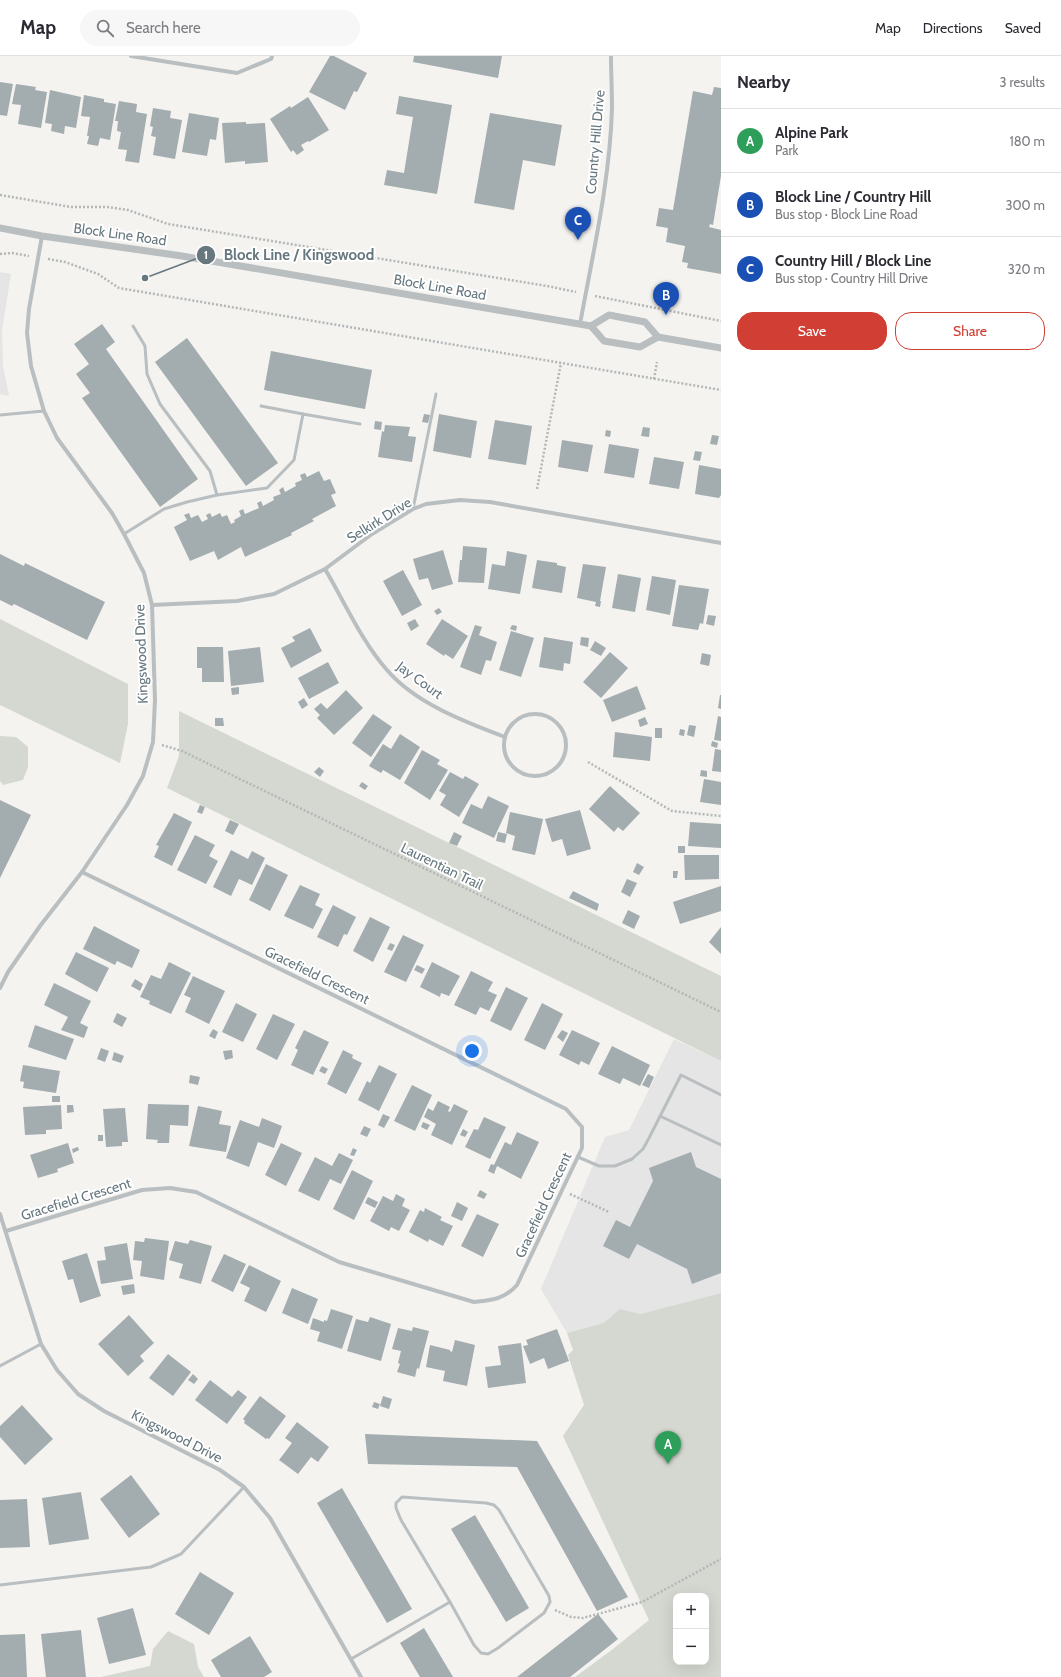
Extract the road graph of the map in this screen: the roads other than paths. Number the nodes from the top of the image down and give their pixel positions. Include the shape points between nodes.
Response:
1 (130, 56) edge
2 (272, 56) edge
3 (611, 56) edge
4 (0, 228) edge
5 (42, 236) junction
6 (580, 324) junction
7 (133, 326) dead end
8 (590, 326) junction
9 (658, 337) junction
10 (721, 348) edge
11 (436, 394) dead end
12 (260, 406) dead end
13 (44, 411) junction
14 (303, 414) junction
15 (0, 415) edge
16 (360, 424) dead end
17 (217, 495) junction
18 (414, 509) junction
19 (124, 534) junction
20 (721, 543) edge
21 (325, 569) junction
22 (152, 605) junction
23 (505, 736) junction
24 (82, 872) junction
25 (0, 988) edge
26 (721, 1095) edge
27 (660, 1116) junction
28 (721, 1145) edge
29 (578, 1157) junction
30 (0, 1214) edge
31 (6, 1231) junction
32 (42, 1344) junction
33 (0, 1366) edge
34 (244, 1487) junction
35 (0, 1585) edge
36 (450, 1602) junction
37 (351, 1659) junction
38 (361, 1677) edge

1 - 2 street via 237,73 271,59
3 - 6 street, Country Hill Drive via 612,108 608,155
4 - 5 street, Block Line Road
5 - 6 street, Block Line Road via 182,256
5 - 13 street, Kingswood Drive via 27,333 31,366
6 - 8 street, Block Line Road
7 - 17 lane via 145,346 147,374 160,404 210,471
8 - 9 street via 604,341 640,347
8 - 9 street via 609,315 644,322
9 - 10 street
11 - 18 lane
12 - 14 lane
13 - 15 lane
13 - 19 street, Kingswood Drive via 56,438 112,513
14 - 16 lane
14 - 17 lane via 294,460 267,488
17 - 19 lane via 164,509
18 - 20 street, Selkirk Drive via 426,504 460,500 490,502
18 - 21 street, Selkirk Drive via 372,534
19 - 22 street, Kingswood Drive via 144,573
21 - 22 street, Selkirk Drive via 274,594 237,601
21 - 23 street, Jay Court via 371,649 387,671 406,688 431,704 468,723
22 - 24 street, Kingswood Drive via 155,700 153,742 143,776 127,805
23 - 23 street via 504,751 510,765 522,774 536,777 550,773 561,764 567,750 566,736 559,724 549,716 535,713 522,716 511,725
24 - 25 street, Kingswood Drive via 40,926
24 - 29 street, Gracefield Crescent via 566,1109 582,1127 582,1148
26 - 27 lane via 682,1075
27 - 28 lane
27 - 29 lane via 643,1149 632,1159 615,1166 599,1166
29 - 31 street, Gracefield Crescent via 517,1285 511,1293 495,1300 474,1302 338,1262 196,1192 170,1188 142,1190
30 - 31 street, Kingswood Drive
31 - 32 street, Kingswood Drive
32 - 33 lane
32 - 34 street, Kingswood Drive via 56,1370 78,1394 104,1411 220,1470
34 - 35 lane via 180,1554 152,1567
34 - 37 street, Kingswood Drive via 270,1518
36 - 36 lane via 401,1520 396,1503 402,1497 486,1503 494,1506 499,1510 550,1602 544,1613 488,1654 481,1653 474,1645
36 - 37 lane
37 - 38 street, Kingswood Drive

